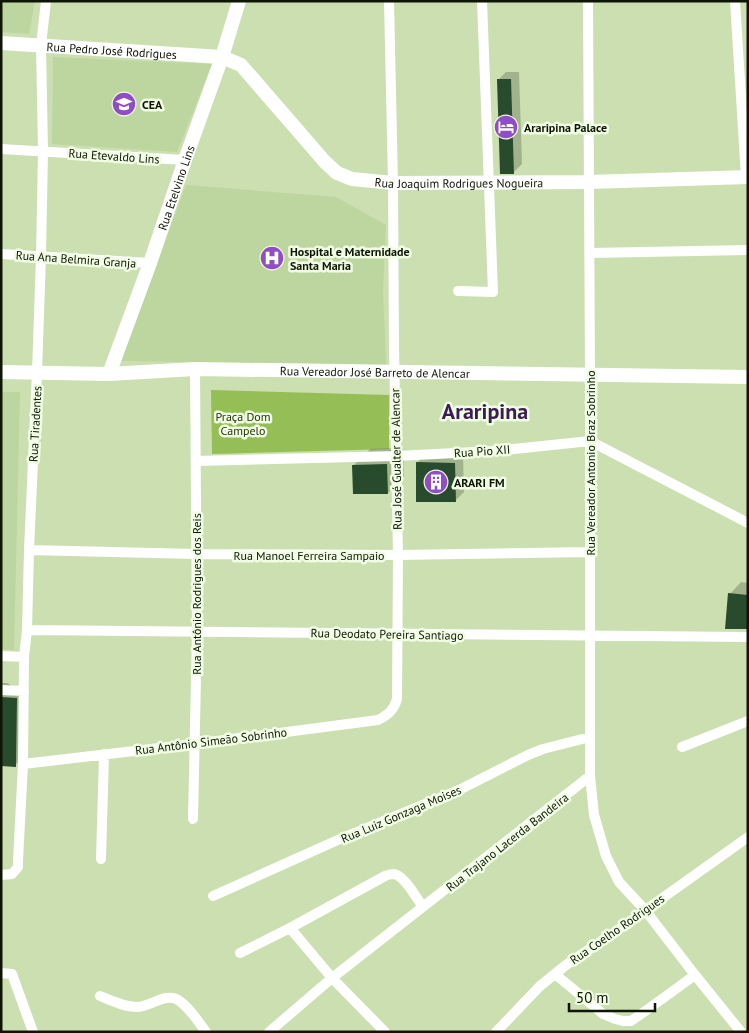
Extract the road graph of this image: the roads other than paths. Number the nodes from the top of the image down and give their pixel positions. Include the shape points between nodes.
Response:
1 (46, 1) edge
2 (239, 1) edge
3 (390, 1) edge
4 (482, 1) edge
5 (588, 1) edge
6 (735, 1) edge
7 (1, 43) edge
8 (41, 45) junction
9 (222, 57) junction
10 (1, 148) edge
11 (43, 151) junction
12 (185, 160) junction
13 (747, 177) edge
14 (489, 182) junction
15 (589, 182) junction
16 (393, 183) junction
17 (748, 250) edge
18 (590, 253) junction
19 (1, 254) edge
20 (41, 256) junction
21 (150, 263) junction
22 (458, 291) dead end
23 (195, 369) junction
24 (1, 372) edge
25 (37, 372) junction
26 (395, 372) junction
27 (109, 374) junction
28 (590, 375) junction
29 (748, 377) edge
30 (590, 441) junction
31 (396, 456) junction
32 (196, 461) junction
33 (748, 523) edge
34 (29, 550) junction
35 (590, 552) junction
36 (196, 554) junction
37 (398, 555) junction
38 (27, 630) junction
39 (197, 632) junction
40 (397, 634) junction
41 (591, 636) junction
42 (748, 637) edge
43 (1, 656) edge
44 (24, 657) junction
45 (1, 690) edge
46 (24, 691) junction
47 (394, 707) joint
48 (748, 720) edge
49 (590, 737) junction
50 (194, 744) junction
51 (682, 747) dead end
52 (104, 754) junction
53 (23, 764) junction
54 (590, 776) junction
55 (193, 819) dead end
56 (748, 838) edge
57 (101, 859) dead end
58 (1, 875) edge
59 (213, 896) dead end
60 (423, 907) junction
61 (645, 910) junction
62 (290, 928) junction
63 (240, 953) dead end
64 (6, 973) edge
65 (555, 974) junction
66 (695, 974) junction
67 (332, 978) junction
68 (100, 996) dead end
69 (33, 1032) edge
70 (206, 1032) edge
71 (268, 1032) edge
72 (385, 1032) edge
73 (496, 1032) edge
74 (741, 1032) edge

1 - 8 street, Rua Tiradentes
2 - 9 main road, Rua Etelvino Lins
3 - 16 street, Rua José Gualter de Alencar
4 - 14 street
5 - 15 street, Rua Vereador Antonio Braz Sobrinho
6 - 13 street
7 - 8 main road, Rua Pedro José Rodrigues
8 - 9 main road, Rua Pedro José Rodrigues
8 - 11 street, Rua Tiradentes
9 - 12 main road, Rua Etelvino Lins
9 - 16 main road, Rua Joaquim Rodrigues Nogueira via 241,64 337,173 352,179
10 - 11 street, Rua Etevaldo Lins
11 - 12 street, Rua Etevaldo Lins
11 - 20 street, Rua Tiradentes
12 - 21 main road, Rua Etelvino Lins
13 - 15 main road, Rua Joaquim Rodrigues Nogueira
14 - 15 main road, Rua Joaquim Rodrigues Nogueira
14 - 16 main road, Rua Joaquim Rodrigues Nogueira
14 - 22 street via 494,292
15 - 18 street, Rua Vereador Antonio Braz Sobrinho
16 - 26 street, Rua José Gualter de Alencar
17 - 18 street
18 - 28 street, Rua Vereador Antonio Braz Sobrinho
19 - 20 street, Rua Ana Belmira Granja
20 - 21 street, Rua Ana Belmira Granja
20 - 25 street, Rua Tiradentes
21 - 27 main road, Rua Etelvino Lins
23 - 26 main road, Rua Vereador José Barreto de Alencar
23 - 27 main road, Rua Vereador José Barreto de Alencar
23 - 32 street, Rua Antônio Rodrigues dos Reis
24 - 25 main road, Rua Vereador José Barreto de Alencar
25 - 27 main road, Rua Vereador José Barreto de Alencar
25 - 34 street, Rua Tiradentes
26 - 28 main road, Rua Vereador José Barreto de Alencar
26 - 31 street, Rua José Gualter de Alencar
28 - 29 main road, Rua Vereador José Barreto de Alencar
28 - 30 street, Rua Vereador Antonio Braz Sobrinho
30 - 31 street, Rua Pio XII via 495,451
30 - 33 street
30 - 35 street, Rua Vereador Antonio Braz Sobrinho
31 - 32 street, Rua Pio XII
31 - 37 street, Rua José Gualter de Alencar
32 - 36 street, Rua Antônio Rodrigues dos Reis
34 - 36 street, Rua Manoel Ferreira Sampaio
34 - 38 street, Rua Tiradentes
35 - 37 street, Rua Manoel Ferreira Sampaio
35 - 41 street, Rua Vereador Antonio Braz Sobrinho
36 - 37 street, Rua Manoel Ferreira Sampaio
36 - 39 street, Rua Antônio Rodrigues dos Reis
37 - 40 street, Rua José Gualter de Alencar
38 - 39 street, Rua Deodato Pereira Santiago
38 - 44 street, Rua Tiradentes
39 - 40 street, Rua Deodato Pereira Santiago
39 - 50 street, Rua Antônio Rodrigues dos Reis
40 - 41 street, Rua Deodato Pereira Santiago
40 - 47 street, Rua José Gualter de Alencar via 397,699
41 - 42 street, Rua Deodato Pereira Santiago
41 - 49 street, Rua Vereador Antonio Braz Sobrinho
43 - 44 street
44 - 46 street, Rua Tiradentes
45 - 46 street
46 - 53 street, Rua Tiradentes
47 - 50 street, Rua Antônio Simeão Sobrinho via 378,720
48 - 51 street
49 - 54 street, Rua Vereador Antonio Braz Sobrinho
49 - 59 street, Rua Luiz Gonzaga Moises via 528,755 461,789
50 - 52 street, Rua Antônio Simeão Sobrinho
50 - 55 street, Rua Antônio Rodrigues dos Reis
52 - 53 street, Rua Antônio Simeão Sobrinho
52 - 57 street
53 - 58 street, Rua Tiradentes via 18,867 12,874
54 - 60 street, Rua Trajano Lacerda Bandeira
54 - 61 street, Rua Vereador Antonio Braz Sobrinho via 594,815 606,856 619,882
56 - 61 street, Rua Coelho Rodrigues
60 - 62 street via 404,880 393,874
60 - 67 street, Rua Trajano Lacerda Bandeira
61 - 65 street, Rua Coelho Rodrigues
61 - 66 street, Rua Vereador Antonio Braz Sobrinho
62 - 63 street
62 - 67 street
64 - 69 street
65 - 66 street via 603,1014 623,1021 644,1012
65 - 73 street, Rua Coelho Rodrigues
66 - 74 street, Rua Vereador Antonio Braz Sobrinho
67 - 71 street, Rua Trajano Lacerda Bandeira
67 - 72 street
68 - 70 street via 137,1007 173,998 188,1009

